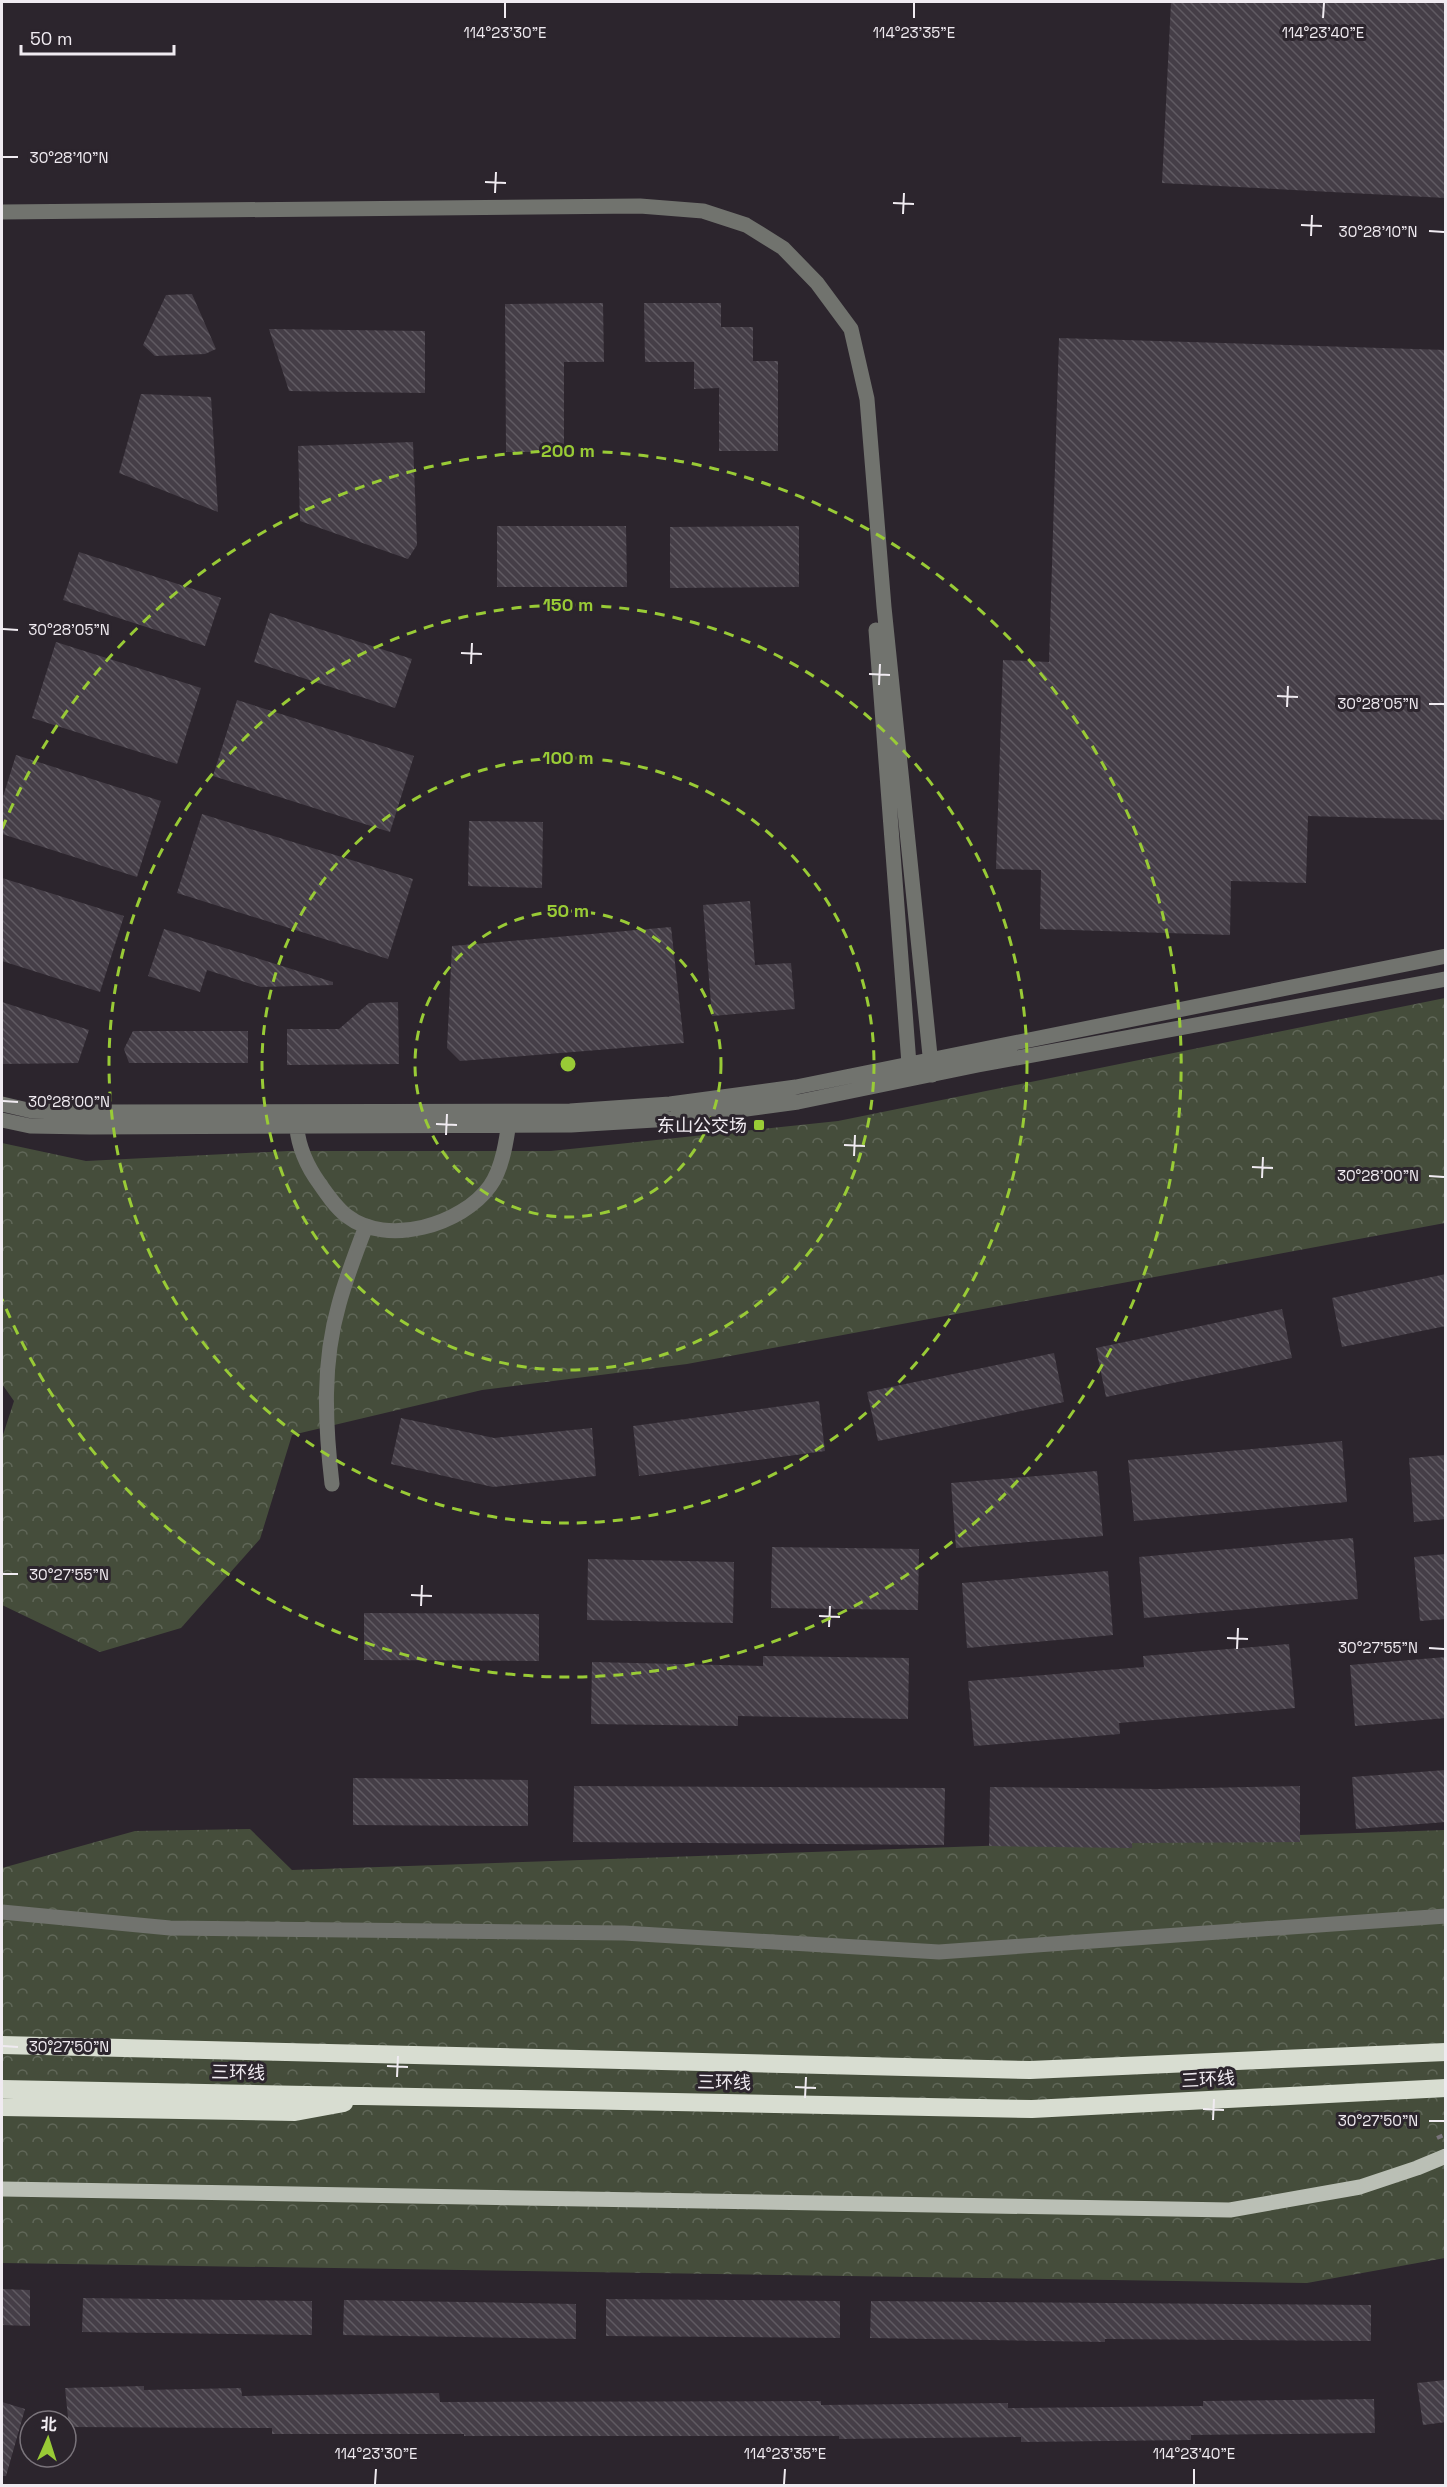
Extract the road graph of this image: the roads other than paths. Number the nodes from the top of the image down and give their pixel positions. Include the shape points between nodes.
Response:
1 (2, 212) edge
2 (2, 221) edge
3 (1446, 956) edge
4 (1446, 979) edge
5 (930, 1067) junction
6 (911, 1071) junction
7 (2, 1104) edge
8 (510, 1117) junction
9 (296, 1119) junction
10 (2, 1120) edge
11 (366, 1226) junction
12 (332, 1484) dead end
13 (2, 1912) edge
14 (1446, 1916) edge
15 (2, 2045) edge
16 (1446, 2052) edge
17 (1446, 2088) edge
18 (2, 2090) edge
19 (388, 2096) junction
20 (2, 2108) edge
21 (1446, 2156) edge
22 (2, 2189) edge

1 - 5 street via 640,206 703,211 746,225 783,248 817,283 851,329 867,399
2 - 6 street via 640,216 701,221 742,234 777,256 810,290 842,333 858,400
3 - 5 street
4 - 5 street
5 - 6 street
6 - 8 street via 670,1104
7 - 9 street via 32,1111
8 - 9 street
8 - 11 street via 500,1163 490,1185 466,1208 434,1225 412,1231 373,1230
9 - 10 street via 90,1127 30,1126
9 - 11 street via 306,1163 326,1194 347,1216
11 - 12 street via 338,1305 331,1344 326,1431
13 - 14 street via 170,1928 624,1933 939,1952
15 - 16 highway, 三环线 via 1030,2070
17 - 19 highway, 三环线 via 1032,2109
18 - 19 highway, 三环线
19 - 20 highway via 295,2112
21 - 22 main road via 1360,2187 1230,2210

